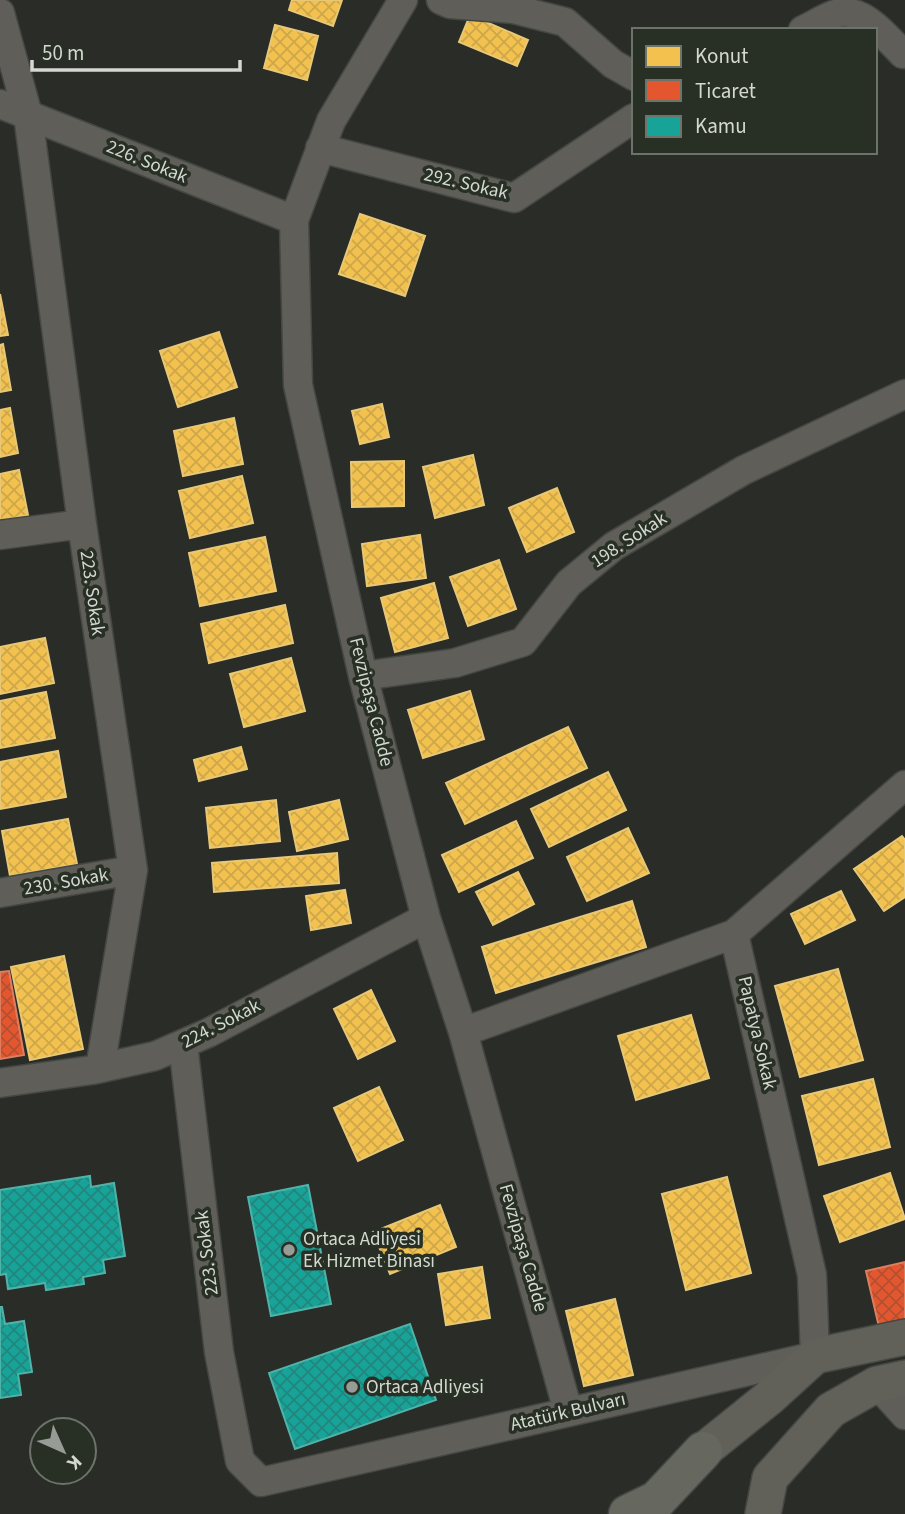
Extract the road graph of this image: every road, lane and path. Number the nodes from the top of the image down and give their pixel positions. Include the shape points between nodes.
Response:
1 (403, 0) edge
2 (441, 0) edge
3 (0, 13) edge
4 (807, 28) edge
5 (876, 28) edge
6 (877, 29) edge
7 (905, 53) edge
8 (632, 75) edge
9 (0, 104) edge
10 (28, 115) junction
11 (632, 119) edge
12 (320, 148) junction
13 (294, 220) junction
14 (905, 394) edge
15 (82, 524) junction
16 (0, 535) edge
17 (363, 676) junction
18 (905, 785) edge
19 (133, 870) junction
20 (0, 893) edge
21 (426, 918) junction
22 (734, 934) junction
23 (463, 1032) junction
24 (183, 1044) junction
25 (100, 1068) junction
26 (0, 1083) edge
27 (905, 1337) edge
28 (815, 1356) junction
29 (891, 1381) edge
30 (568, 1411) junction
31 (905, 1415) edge
32 (703, 1451) junction
33 (240, 1461) joint
34 (628, 1514) edge
35 (670, 1514) edge
36 (763, 1514) edge

1 - 12 street, Fevzipaşa Cadde via 331,121
2 - 8 street via 513,9 565,22
3 - 10 street, 223. Sokak
4 - 5 street via 838,13 855,13
6 - 7 street
9 - 10 street, 226. Sokak
10 - 13 street, 226. Sokak
10 - 15 street, 223. Sokak
11 - 12 street, 292. Sokak via 514,198
12 - 13 street, Fevzipaşa Cadde
13 - 17 street, Fevzipaşa Cadde via 298,385
14 - 17 street, 198. Sokak via 744,470 614,546 569,583 523,642 455,663
15 - 16 street
15 - 19 street, 223. Sokak
17 - 21 street, Fevzipaşa Cadde
18 - 22 street
19 - 20 street, 230. Sokak
19 - 25 street, 223. Sokak
21 - 23 street, Fevzipaşa Cadde
21 - 24 street, 224. Sokak
22 - 23 street
22 - 28 street, Papatya Sokak via 812,1275
23 - 30 street, Fevzipaşa Cadde
24 - 25 street, 224. Sokak via 155,1056
24 - 33 street, 223. Sokak via 219,1352
25 - 26 street, 224. Sokak
27 - 28 main road, Atatürk Bulvarı
28 - 30 street, Atatürk Bulvarı
28 - 32 main road
29 - 31 street
29 - 36 main road via 831,1410 770,1478
30 - 33 street, Atatürk Bulvarı via 261,1482
32 - 34 highway via 657,1500
32 - 35 highway

